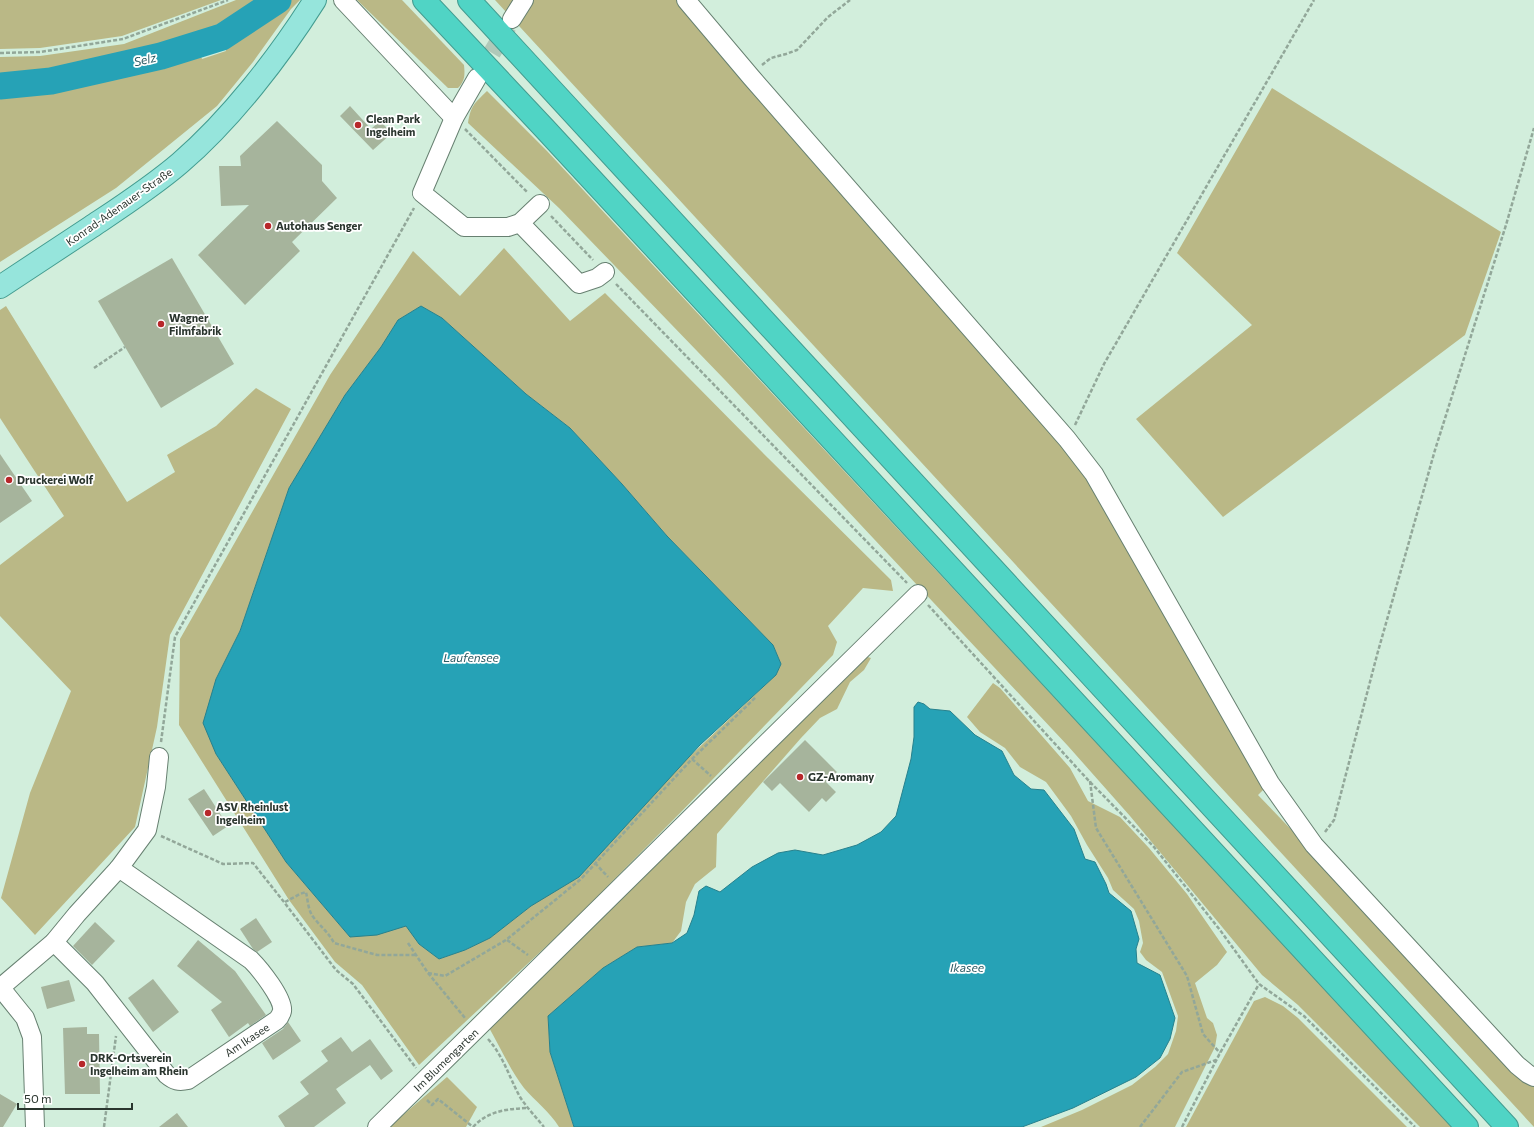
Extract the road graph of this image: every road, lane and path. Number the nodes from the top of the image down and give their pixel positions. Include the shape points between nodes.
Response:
1 (228, 0) edge
2 (315, 0) edge
3 (343, 0) edge
4 (424, 0) edge
5 (469, 0) edge
6 (524, 0) edge
7 (686, 0) edge
8 (850, 0) edge
9 (1314, 0) edge
10 (512, 19) tunnel mouth
11 (0, 53) edge
12 (751, 77) junction
13 (477, 78) tunnel mouth
14 (454, 118) junction
15 (1534, 128) edge
16 (422, 193) junction
17 (540, 204) junction
18 (520, 223) junction
19 (605, 272) junction
20 (0, 287) edge
21 (126, 347) dead end
22 (94, 368) dead end
23 (1067, 439) junction
24 (918, 594) junction
25 (756, 697) dead end
26 (159, 757) joint
27 (692, 759) junction
28 (711, 776) dead end
29 (1089, 781) junction
30 (160, 829) dead end
31 (1314, 845) junction
32 (595, 863) junction
33 (119, 868) junction
34 (611, 879) dead end
35 (284, 902) junction
36 (506, 940) junction
37 (54, 942) junction
38 (408, 943) dead end
39 (415, 955) junction
40 (528, 955) dead end
41 (428, 973) junction
42 (1259, 984) junction
43 (0, 988) edge
44 (119, 1014) junction
45 (477, 1029) junction
46 (1220, 1053) junction
47 (1216, 1060) junction
48 (1534, 1077) edge
49 (425, 1080) junction
50 (432, 1105) dead end
51 (528, 1108) junction
52 (35, 1127) edge
53 (104, 1127) edge
54 (377, 1127) edge
55 (473, 1127) edge
56 (544, 1127) edge
57 (1140, 1127) edge
58 (1182, 1127) edge
59 (1415, 1127) edge
60 (1466, 1127) edge
61 (1507, 1127) edge

1 - 11 path via 123,39 40,52
2 - 20 main road, Konrad-Adenauer-Straße via 298,28 260,78 225,119 180,163 112,214
3 - 14 street
4 - 60 highway
5 - 61 highway
6 - 10 street
7 - 12 street
8 - 12 path via 828,17 797,50 771,58
9 - 23 path via 1104,364
12 - 23 street
13 - 14 street
14 - 16 street
14 - 17 path
15 - 31 path via 1433,458 1377,655 1334,820
16 - 18 street via 464,227 508,227
16 - 26 path via 175,637
17 - 18 street
17 - 19 path
18 - 19 street via 579,284 597,278
19 - 24 path
21 - 22 path
23 - 31 street via 1094,474 1270,783
24 - 29 path
24 - 45 street, Im Blumengarten
25 - 27 path
26 - 33 street via 147,830
27 - 28 path
27 - 32 path
29 - 42 path via 1154,847
29 - 46 path via 1096,828 1187,976 1203,1034
30 - 35 path via 159,836 222,864 253,864
31 - 48 street via 1517,1065
32 - 34 path
32 - 36 path via 581,879
33 - 37 street
33 - 44 street, Am Ikasee via 251,960 280,1001 282,1011 277,1020 188,1080 181,1081 167,1075
35 - 39 path via 306,892 313,917 329,933 334,943 377,954
35 - 49 path via 336,970 353,984
36 - 40 path
36 - 41 path via 445,976
37 - 43 street
37 - 44 street, Am Ikasee via 95,983
38 - 39 path
39 - 41 path
41 - 45 path
42 - 46 path
42 - 59 path via 1304,1016
43 - 52 street via 25,1018 32,1037
44 - 53 path
45 - 49 street, Im Blumengarten
45 - 51 path via 502,1057
46 - 47 path
47 - 57 path via 1182,1072
47 - 58 path
49 - 54 street, Im Blumengarten
50 - 55 path via 438,1099
51 - 55 path via 492,1113
51 - 56 path

